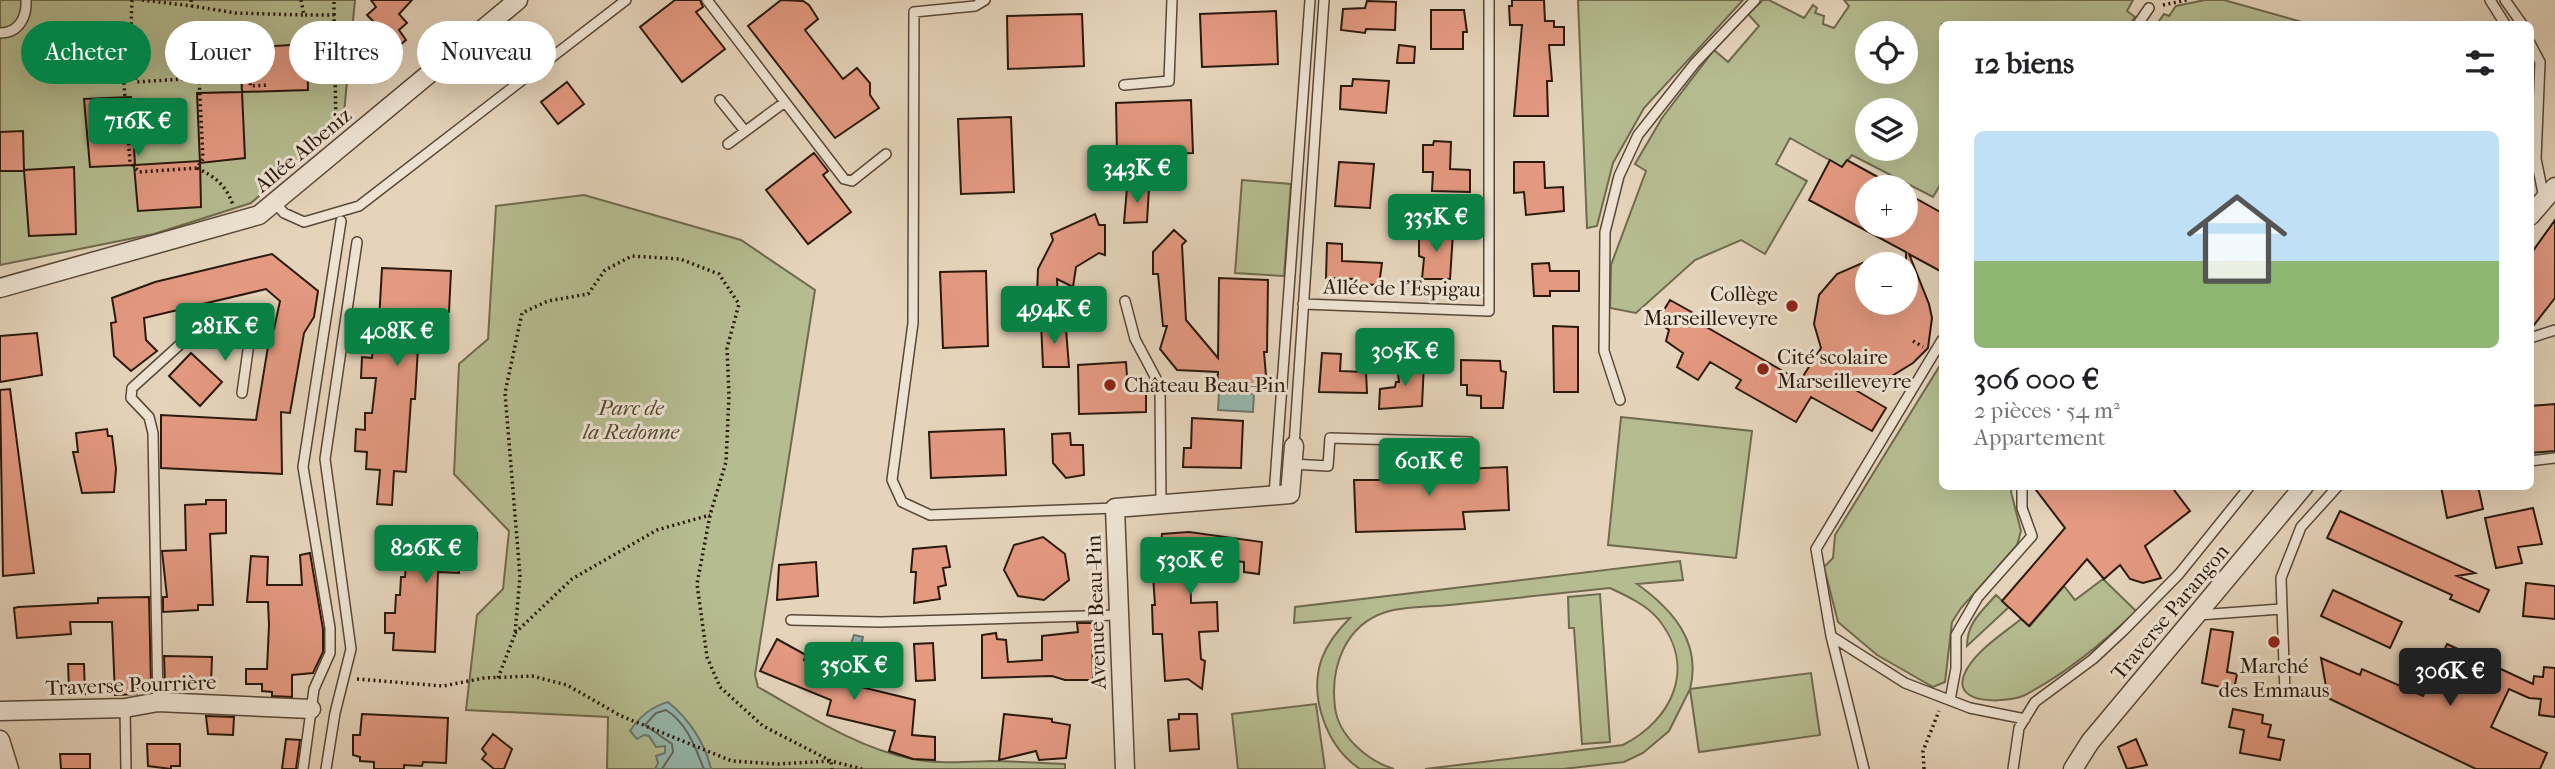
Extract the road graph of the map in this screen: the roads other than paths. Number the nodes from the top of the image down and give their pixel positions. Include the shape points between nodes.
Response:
1 (26, 0) edge
2 (518, 0) edge
3 (626, 0) edge
4 (707, 0) edge
5 (985, 0) edge
6 (1172, 0) edge
7 (1310, 0) edge
8 (1324, 0) edge
9 (1489, 0) edge
10 (1755, 0) edge
11 (2490, 0) edge
12 (2505, 0) edge
13 (2149, 8) dead end
14 (2140, 21) edge
15 (2503, 21) edge
16 (2520, 21) edge
17 (0, 33) edge
18 (2534, 51) edge
19 (1124, 85) dead end
20 (720, 100) dead end
21 (785, 102) junction
22 (746, 131) junction
23 (728, 144) dead end
24 (886, 154) dead end
25 (2550, 193) edge
26 (276, 204) junction
27 (2534, 211) edge
28 (341, 221) dead end
29 (357, 242) dead end
30 (0, 288) edge
31 (1125, 301) dead end
32 (1303, 304) junction
33 (2555, 330) edge
34 (2534, 337) edge
35 (1939, 345) edge
36 (242, 393) dead end
37 (1619, 400) dead end
38 (1471, 442) dead end
39 (1294, 446) joint
40 (2555, 458) edge
41 (2534, 461) edge
42 (1292, 464) junction
43 (2022, 490) edge
44 (2247, 490) edge
45 (2301, 490) edge
46 (2334, 490) edge
47 (1274, 495) junction
48 (1161, 504) junction
49 (1115, 508) junction
50 (2281, 610) junction
51 (1119, 615) junction
52 (2197, 615) junction
53 (791, 620) dead end
54 (1831, 636) junction
55 (2285, 694) dead end
56 (1947, 699) junction
57 (158, 702) junction
58 (125, 708) junction
59 (311, 709) junction
60 (0, 711) edge
61 (2025, 719) junction
62 (0, 740) edge
63 (9, 769) edge
64 (126, 769) edge
65 (303, 769) edge
66 (326, 769) edge
67 (1125, 769) edge
68 (1864, 769) edge
69 (2013, 769) edge
70 (2073, 769) edge

1 - 17 lane via 20,23 8,33
2 - 26 street, Allée Albeniz
3 - 26 lane via 359,206 304,222
4 - 21 lane
5 - 49 lane via 975,6 914,12 913,324 892,480 902,502 929,515
6 - 19 lane via 1169,81
7 - 47 lane
8 - 32 lane
9 - 32 lane, Allée de l'Espigau via 1489,311
10 - 37 lane via 1638,135 1619,176 1605,232 1605,351
11 - 15 lane
12 - 16 lane
13 - 14 lane
18 - 25 lane via 2540,62 2536,159
20 - 22 lane
21 - 22 lane
21 - 24 lane via 844,179 852,181
22 - 23 lane
25 - 27 street
26 - 30 street, Allée Albeniz via 237,223
28 - 59 lane via 303,467 330,628 330,653 314,689
29 - 66 lane via 325,459 351,649
31 - 48 lane via 1135,338 1160,386
32 - 39 lane
33 - 34 lane
35 - 54 lane via 1816,549
36 - 57 lane via 252,323 246,316 197,329 132,388 131,398 149,417 153,433
38 - 42 lane via 1330,438 1328,466
39 - 42 street
40 - 41 lane
42 - 47 street via 1290,494
43 - 56 lane via 2022,508 2032,536 1978,597 1956,635 1956,668
44 - 61 lane via 2152,602 2093,659 2035,702
45 - 52 street, Traverse Parangon
46 - 50 lane via 2301,527 2281,578
47 - 48 street, Avenue Beau-Pin
48 - 49 street, Avenue Beau-Pin
49 - 51 street, Avenue Beau-Pin
50 - 52 lane
50 - 55 lane
51 - 53 lane
51 - 67 street, Avenue Beau-Pin
52 - 70 street, Traverse Parangon via 2090,742
54 - 56 lane via 1905,683
54 - 68 lane
56 - 61 lane
57 - 58 street, Traverse Pourrière
57 - 59 street, Traverse Pourrière
58 - 60 street, Traverse Pourrière
58 - 64 lane
59 - 65 lane
61 - 69 lane via 2019,728
62 - 63 street

